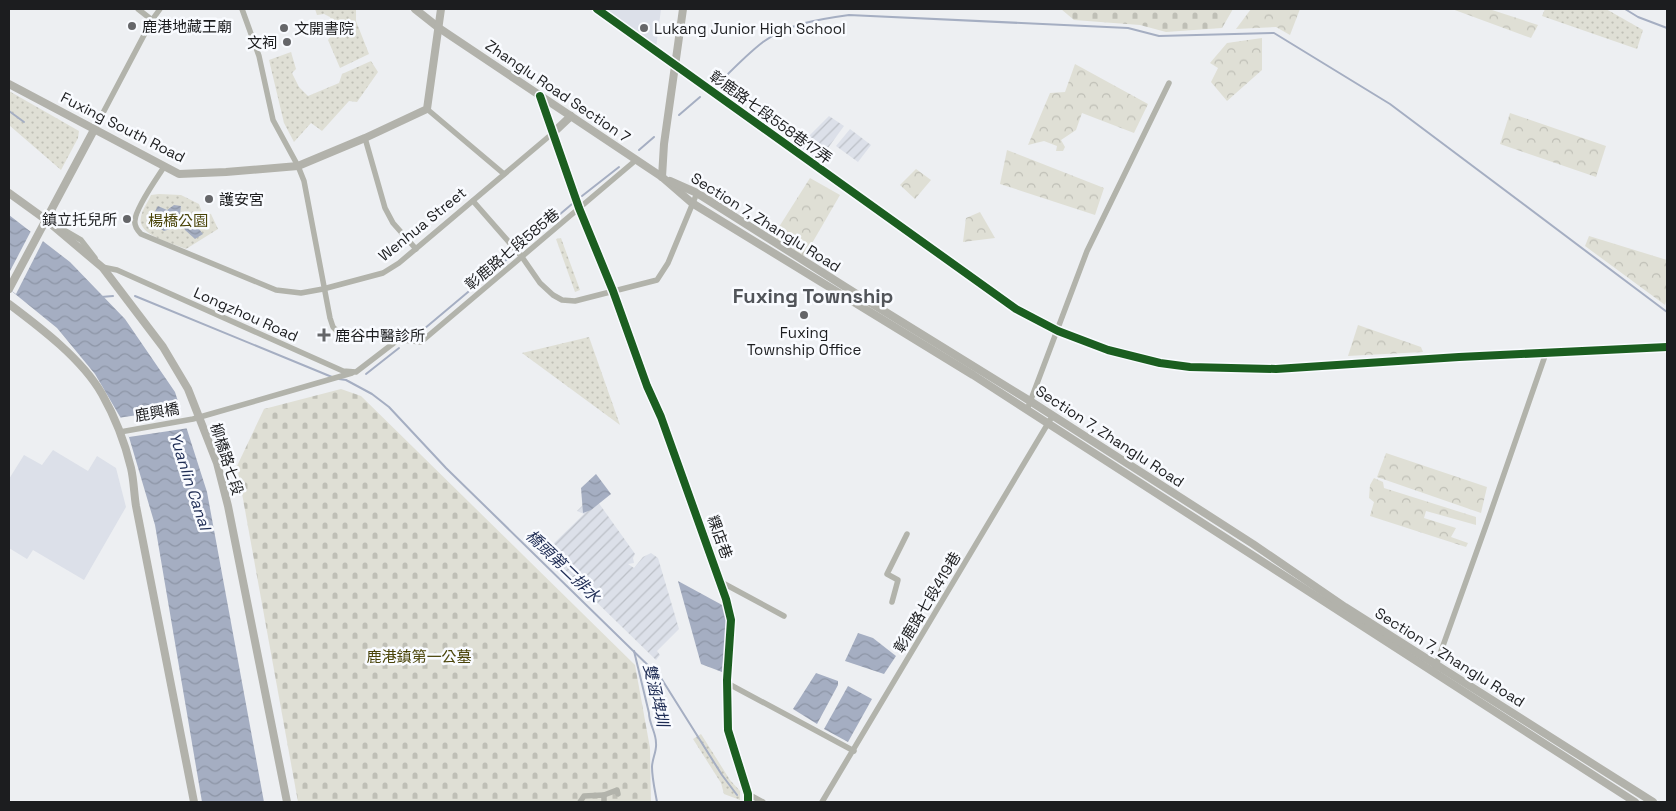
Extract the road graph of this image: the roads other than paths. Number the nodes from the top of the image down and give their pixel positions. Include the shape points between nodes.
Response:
1 (138, 9) edge
2 (160, 9) edge
3 (242, 9) edge
4 (415, 9) edge
5 (441, 9) edge
6 (597, 9) edge
7 (683, 9) edge
8 (152, 20) junction
9 (439, 28) junction
10 (675, 65) junction
11 (1169, 83) dead end
12 (9, 84) edge
13 (540, 96) junction
14 (427, 109) junction
15 (571, 116) junction
16 (94, 128) junction
17 (553, 133) junction
18 (365, 138) junction
19 (636, 160) junction
20 (164, 166) junction
21 (298, 166) junction
22 (504, 174) junction
23 (662, 177) junction
24 (9, 193) edge
25 (697, 193) junction
26 (473, 201) junction
27 (692, 203) junction
28 (580, 208) junction
29 (45, 219) junction
30 (416, 249) junction
31 (522, 258) junction
32 (103, 268) junction
33 (9, 289) edge
34 (323, 289) junction
35 (613, 291) junction
36 (9, 304) edge
37 (1058, 331) junction
38 (399, 339) junction
39 (1667, 346) edge
40 (1546, 353) junction
41 (356, 372) junction
42 (1030, 400) junction
43 (1027, 410) junction
44 (1054, 416) junction
45 (196, 418) junction
46 (1048, 423) junction
47 (123, 431) junction
48 (908, 534) dead end
49 (721, 582) junction
50 (892, 602) dead end
51 (784, 616) dead end
52 (1435, 669) junction
53 (727, 683) junction
54 (854, 751) junction
55 (617, 790) dead end
56 (604, 795) junction
57 (748, 798) edge
58 (194, 802) edge
59 (287, 802) edge
60 (580, 802) edge
61 (604, 802) edge
62 (764, 802) edge
63 (822, 802) edge
64 (1635, 802) edge
65 (1653, 802) edge

1 - 8 street
2 - 8 street
3 - 21 street via 259,56 273,120
4 - 9 main road, Zhanglu Road Section 7
5 - 9 main road
6 - 10 street, 彰鹿路七段558巷17弄
7 - 10 main road
8 - 16 street
9 - 13 main road, Zhanglu Road Section 7
9 - 14 main road
10 - 23 main road
10 - 37 street, 彰鹿路七段558巷17弄 via 1008,304
11 - 37 street via 1087,251
12 - 16 main road, Fuxing South Road
13 - 15 main road, Zhanglu Road Section 7
13 - 17 main road, 粿店巷
14 - 18 main road, Fuxing South Road
14 - 22 street
15 - 17 main road, Wenhua Street
15 - 19 main road, Zhanglu Road Section 7
16 - 20 main road, Fuxing South Road
16 - 29 main road
17 - 22 street, Wenhua Street
17 - 28 main road, 粿店巷
18 - 21 main road, Fuxing South Road
18 - 30 street via 385,208 393,223
19 - 23 main road, Zhanglu Road Section 7
19 - 28 street, 彰鹿路七段585巷
20 - 21 main road, Fuxing South Road via 179,174
20 - 34 street, Wenhua Street via 139,208 135,220 141,234 276,290 302,293
21 - 34 street via 304,180
22 - 26 street, Wenhua Street
23 - 25 main road, Section 7, Zhanglu Road
23 - 27 main road, Section 7, Zhanglu Road
24 - 29 main road, 柳橋路七段
25 - 27 street
25 - 42 main road, Section 7, Zhanglu Road
26 - 30 street, Wenhua Street
26 - 31 street
27 - 35 street via 657,280
27 - 43 main road, Section 7, Zhanglu Road
28 - 31 street, 彰鹿路七段585巷
28 - 35 main road, 粿店巷
29 - 32 main road, 柳橋路七段
29 - 33 main road
30 - 34 street, Wenhua Street via 383,274
31 - 35 street via 540,283 562,300 575,302
31 - 38 street, 彰鹿路七段585巷 via 421,342
32 - 41 street, Longzhou Road via 117,270 335,368
32 - 45 main road, 柳橋路七段 via 163,347 188,389
34 - 38 street, 彰鹿路七段585巷 via 333,327 339,333
35 - 49 main road, 粿店巷
36 - 47 main road via 41,328 82,368 101,392
37 - 40 street, 彰鹿路七段558巷17弄 via 1108,350 1160,364 1233,369
37 - 42 street
38 - 41 street
39 - 40 street, 彰鹿路七段558巷17弄
40 - 52 street
41 - 45 street, 鹿興橋
42 - 43 street
42 - 44 main road, Section 7, Zhanglu Road
43 - 46 main road, Section 7, Zhanglu Road
44 - 46 street, 彰鹿路七段419巷
44 - 52 main road, Section 7, Zhanglu Road
45 - 47 street, 鹿興橋
45 - 59 main road, 柳橋路七段 via 216,463 228,506
46 - 52 main road, Section 7, Zhanglu Road
46 - 54 street, 彰鹿路七段419巷
47 - 58 main road
48 - 50 street via 887,574 898,580
49 - 51 street
49 - 53 main road, 粿店巷 via 731,620
52 - 64 main road, Section 7, Zhanglu Road
52 - 65 main road, Section 7, Zhanglu Road
53 - 54 street
53 - 57 main road, 粿店巷 via 728,730
54 - 63 street, 彰鹿路七段419巷
55 - 56 street
56 - 60 street via 584,796
56 - 61 street
57 - 62 street

